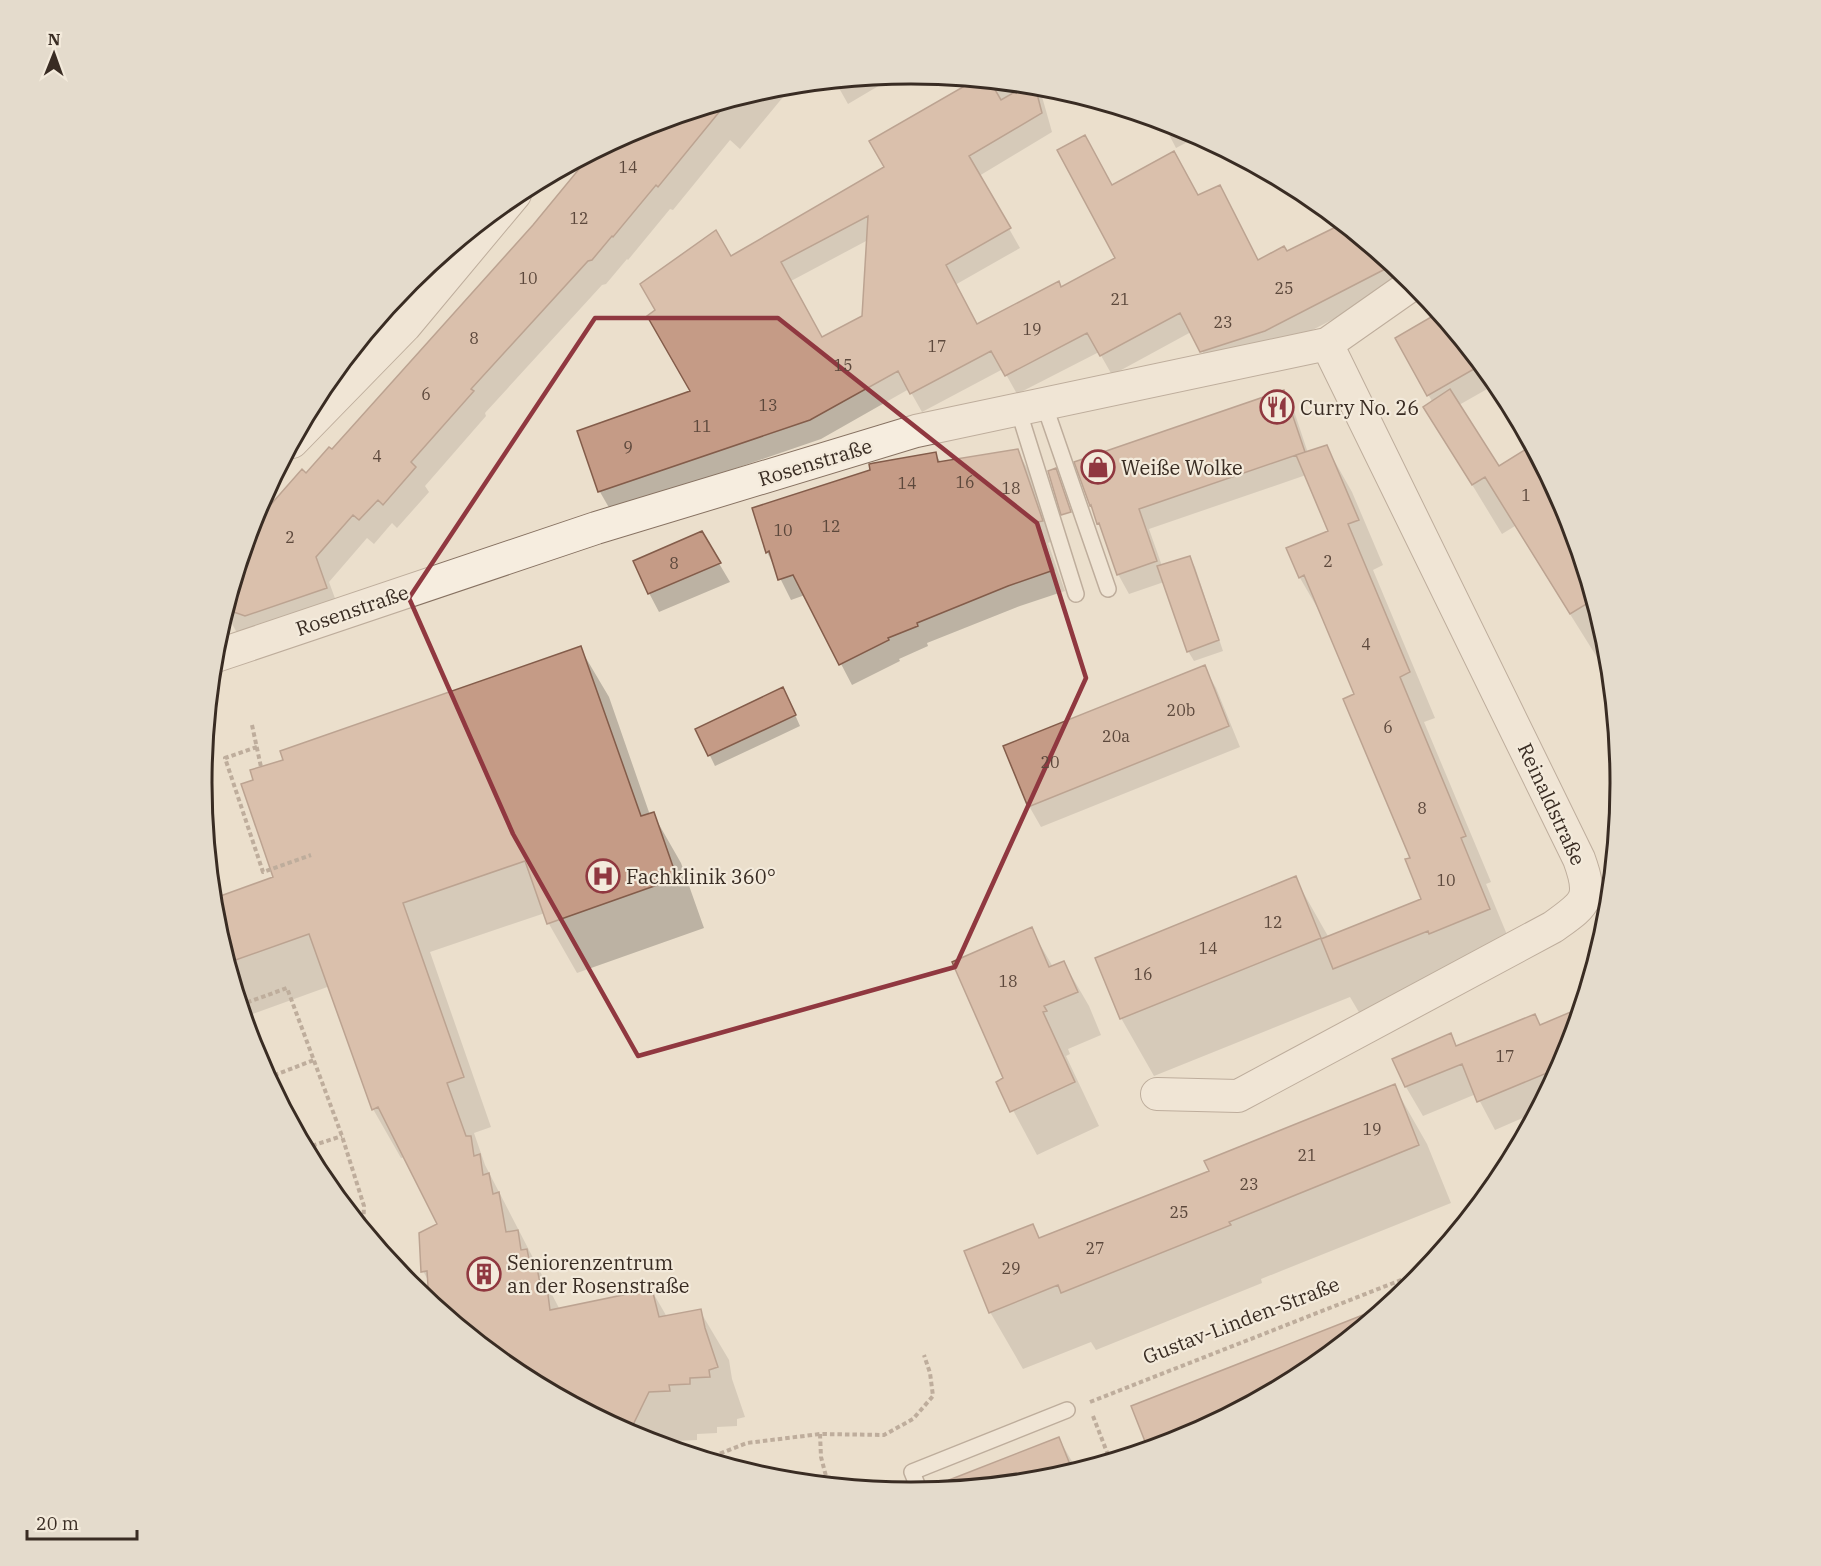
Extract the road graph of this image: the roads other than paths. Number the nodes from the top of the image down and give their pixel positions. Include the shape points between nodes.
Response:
1 (469, 242) edge
2 (1405, 289) edge
3 (398, 314) edge
4 (1327, 344) junction
5 (323, 405) edge
6 (1031, 406) junction
7 (1108, 589) dead end
8 (1076, 594) dead end
9 (224, 653) edge
10 (1158, 1094) dead end
11 (1067, 1410) dead end
12 (916, 1482) edge

1 - 3 street
2 - 4 street, Rosenstraße
3 - 5 street
4 - 6 street, Rosenstraße
4 - 10 street, Reinaldstraße via 1580,859 1587,893 1576,910 1553,927 1238,1096
6 - 7 lane
6 - 8 lane
6 - 9 street, Rosenstraße via 916,431 596,528
11 - 12 lane via 912,1472

